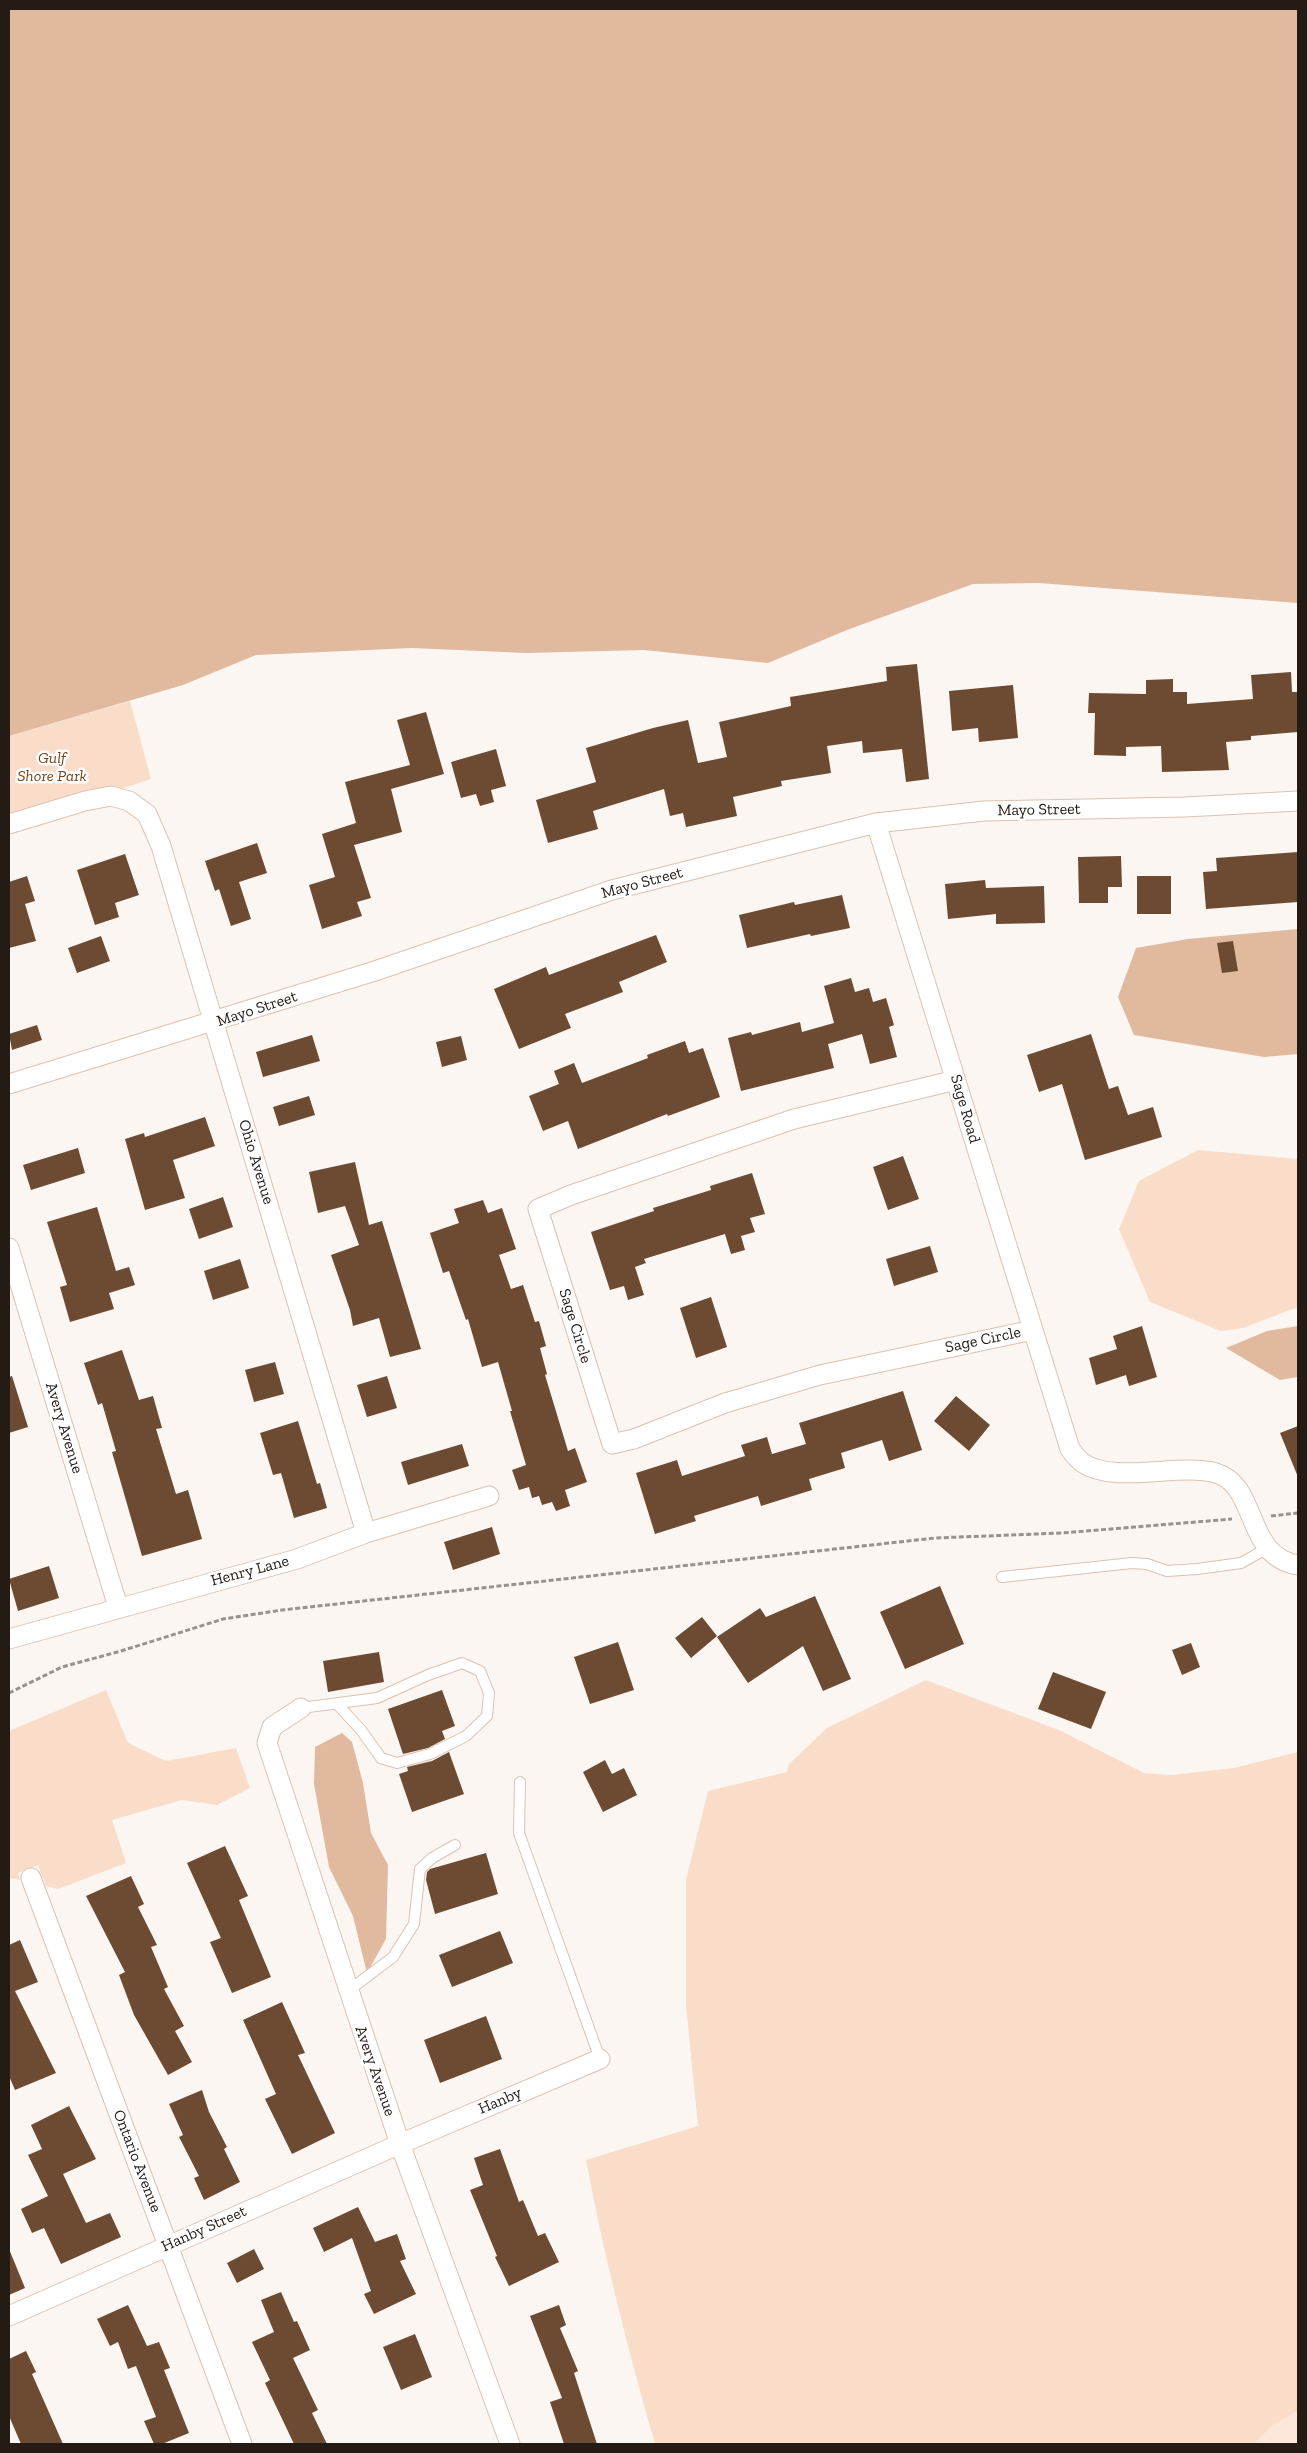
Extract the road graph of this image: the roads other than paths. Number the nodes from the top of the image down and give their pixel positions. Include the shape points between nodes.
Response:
1 (1298, 800) edge
2 (876, 823) junction
3 (9, 824) edge
4 (214, 1023) junction
5 (956, 1080) junction
6 (9, 1084) edge
7 (9, 1248) edge
8 (1033, 1330) junction
9 (489, 1496) dead end
10 (366, 1533) junction
11 (1266, 1549) junction
12 (1298, 1565) edge
13 (1002, 1577) dead end
14 (118, 1607) junction
15 (9, 1639) edge
16 (337, 1704) junction
17 (301, 1708) joint
18 (520, 1782) dead end
19 (454, 1845) dead end
20 (31, 1878) dead end
21 (348, 1991) junction
22 (600, 2059) joint
23 (400, 2144) junction
24 (169, 2245) junction
25 (9, 2316) edge
26 (242, 2444) edge
27 (510, 2444) edge

1 - 2 street, Mayo Street via 1185,807 984,812
2 - 4 street, Mayo Street via 612,890
2 - 5 street, Sage Road
3 - 4 street, Ohio Avenue via 85,800 111,796 129,801 147,814 161,846
4 - 6 street, Mayo Street
4 - 10 street, Ohio Avenue
5 - 8 street, Sage Road
5 - 8 street, Sage Circle via 794,1119 538,1209 612,1444 820,1375
7 - 14 street, Avery Avenue
8 - 11 street, Sage Road via 1070,1449 1083,1463 1103,1471 1215,1473 1229,1480 1238,1490
9 - 10 street, Henry Lane
10 - 14 street, Henry Lane via 297,1559
11 - 12 street via 1284,1562
11 - 13 lane via 1241,1563 1197,1569 1167,1571 1132,1563
14 - 15 street, Henry Lane
16 - 16 lane via 377,1698 462,1663 480,1671 489,1693 487,1716 466,1736 430,1754 397,1763 380,1758 361,1730
16 - 17 lane
17 - 21 street, Avery Avenue via 272,1727 267,1743
18 - 22 lane via 519,1833
19 - 21 lane via 420,1869 414,1924 393,1957
20 - 24 street, Ontario Avenue
21 - 23 street, Avery Avenue
22 - 23 street, Hanby
23 - 24 street, Hanby Street
23 - 27 street, Avery Avenue
24 - 25 street, Hanby Street
24 - 26 street, Ontario Avenue

